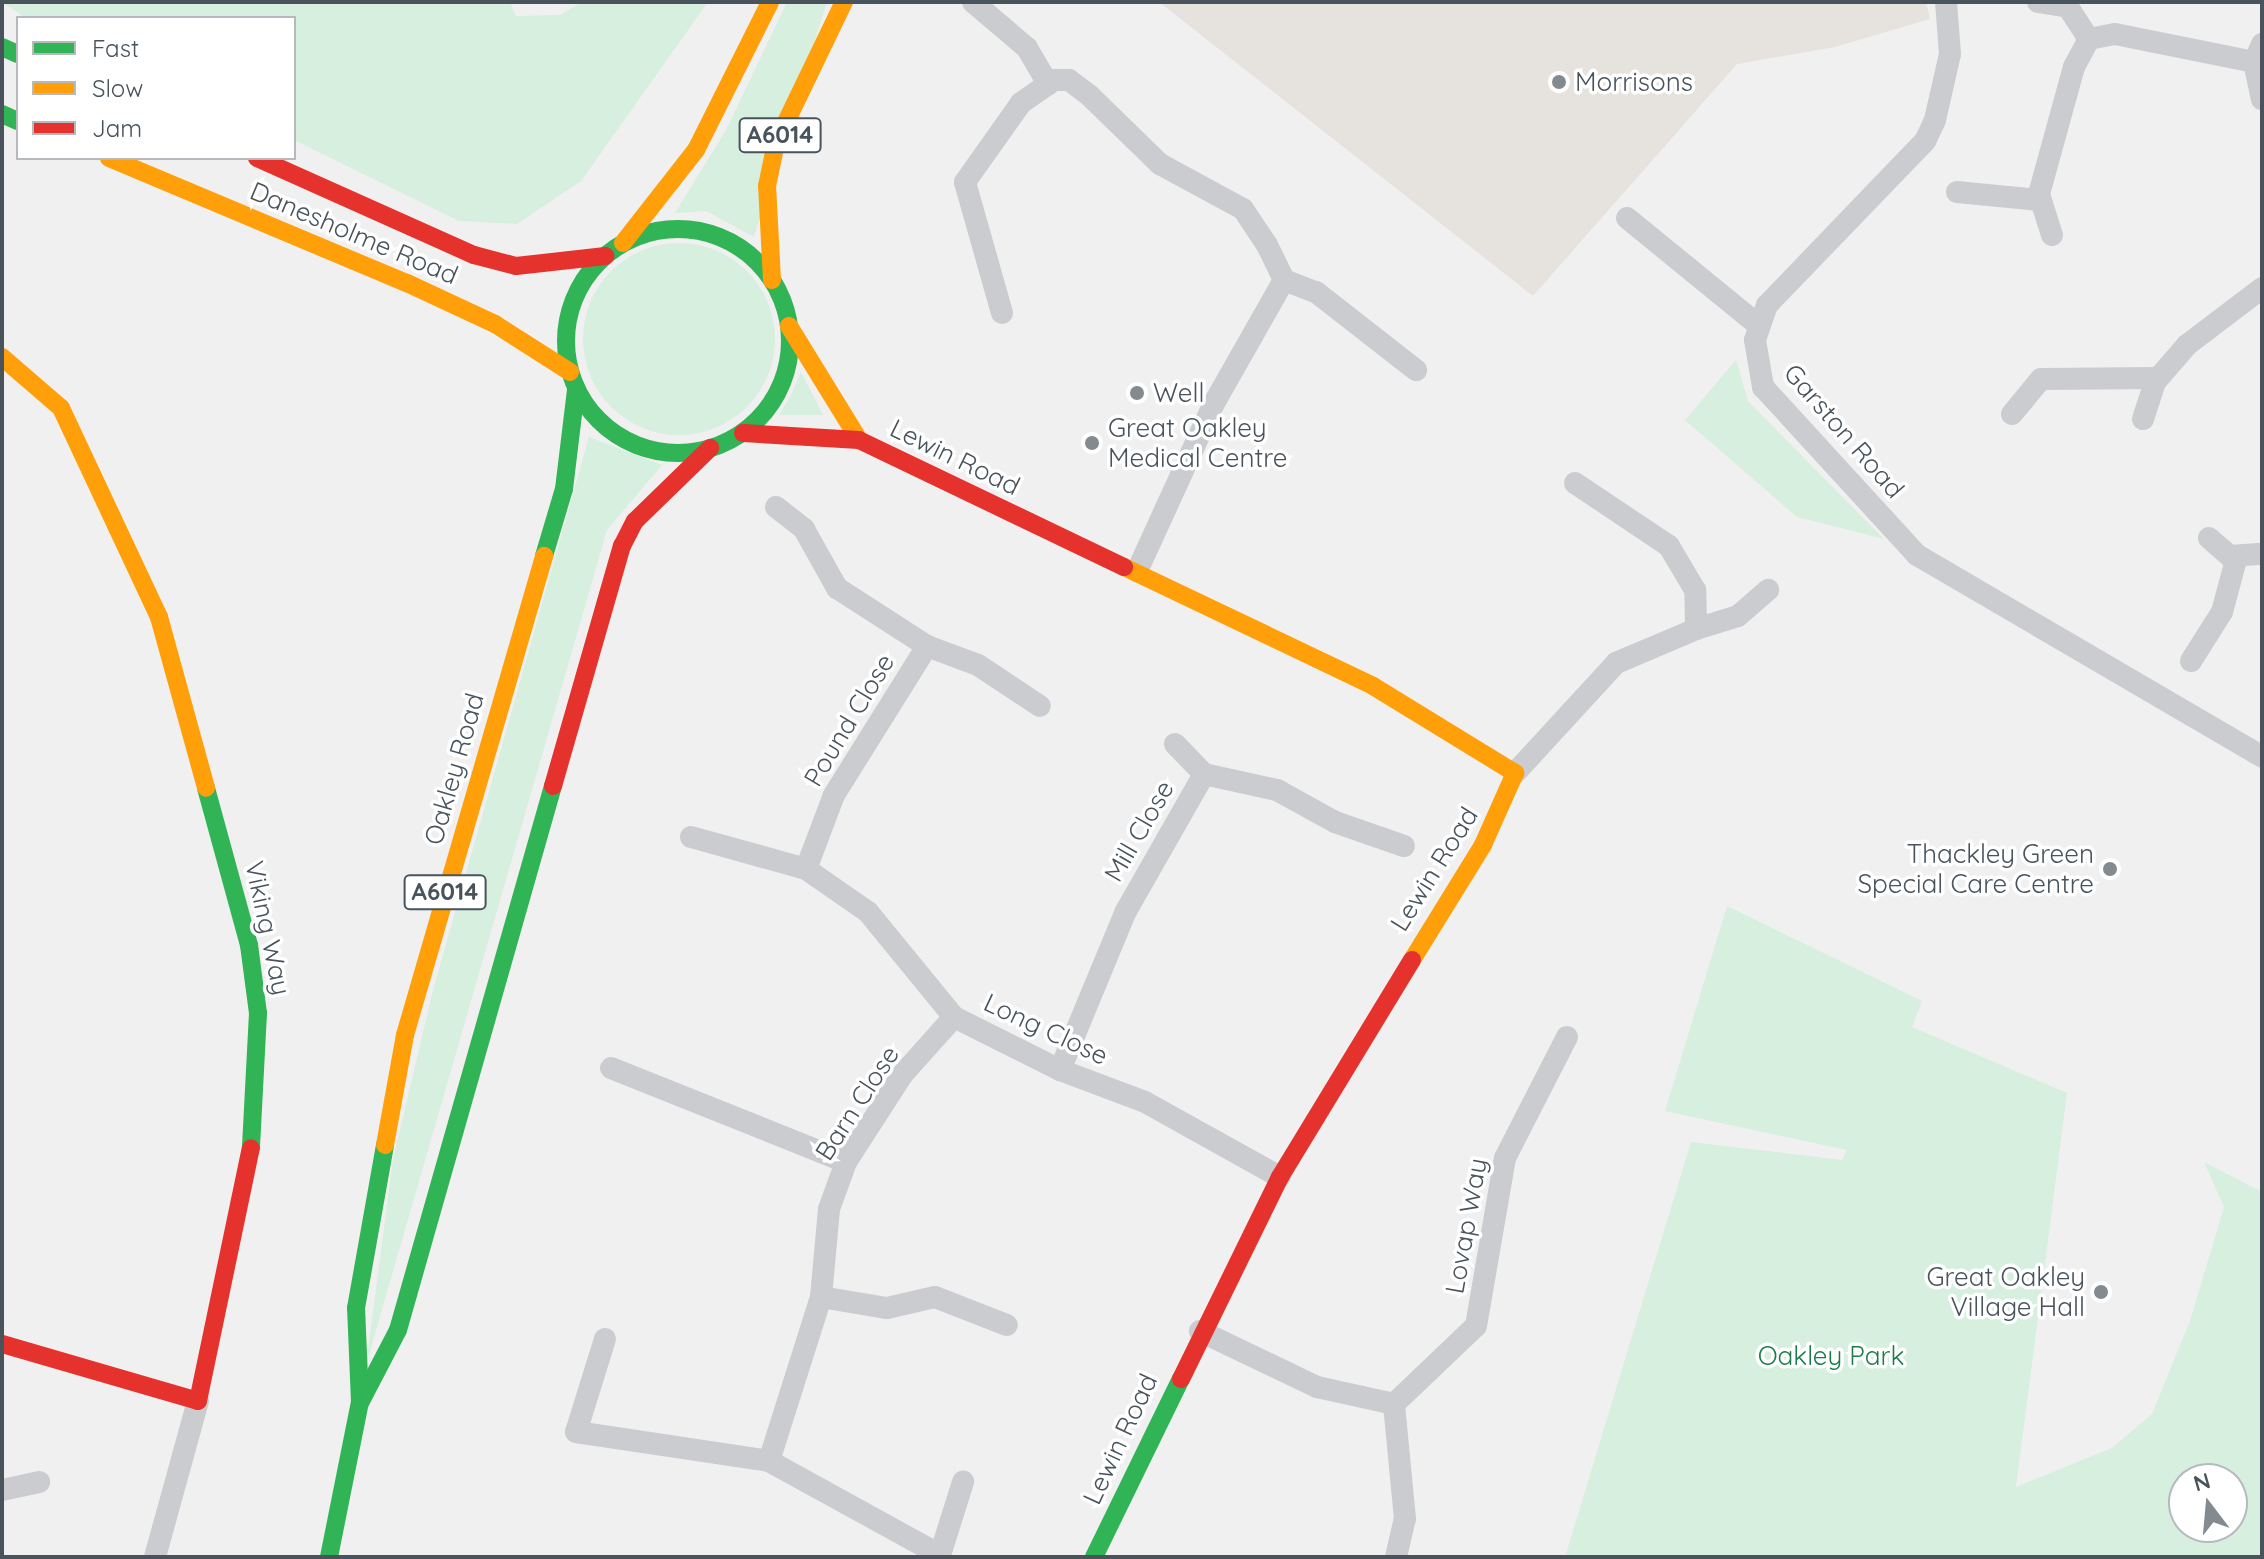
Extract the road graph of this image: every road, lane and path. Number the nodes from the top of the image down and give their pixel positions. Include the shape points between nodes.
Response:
1 (770, 2) edge
2 (844, 2) edge
3 (973, 2) edge
4 (1946, 2) edge
5 (2038, 2) edge
6 (2089, 39) junction
7 (2258, 53) edge
8 (1048, 84) junction
9 (2262, 99) edge
10 (114, 160) edge
11 (261, 160) edge
12 (1957, 192) dead end
13 (2039, 200) junction
14 (1627, 218) dead end
15 (2052, 235) dead end
16 (623, 243) junction
17 (605, 256) junction
18 (772, 280) junction
19 (1284, 280) junction
20 (2262, 288) edge
21 (1002, 313) dead end
22 (1757, 324) junction
23 (789, 326) junction
24 (2, 357) edge
25 (1416, 370) dead end
26 (2158, 378) junction
27 (573, 381) junction
28 (2012, 414) dead end
29 (2143, 419) dead end
30 (743, 433) junction
31 (859, 440) junction
32 (710, 448) junction
33 (1575, 483) dead end
34 (776, 507) dead end
35 (2209, 538) dead end
36 (2262, 554) edge
37 (2237, 556) junction
38 (1137, 571) junction
39 (1768, 590) dead end
40 (1696, 629) junction
41 (927, 646) junction
42 (2191, 661) dead end
43 (1040, 706) dead end
44 (1175, 744) dead end
45 (2262, 757) edge
46 (1515, 773) junction
47 (1204, 774) junction
48 (691, 837) dead end
49 (1404, 846) dead end
50 (806, 869) junction
51 (954, 1017) junction
52 (1567, 1037) dead end
53 (611, 1068) dead end
54 (1060, 1070) junction
55 (846, 1162) junction
56 (1280, 1177) junction
57 (821, 1297) junction
58 (1007, 1325) dead end
59 (1200, 1331) junction
60 (605, 1339) dead end
61 (2, 1344) edge
62 (198, 1401) junction
63 (360, 1402) junction
64 (1394, 1404) junction
65 (769, 1461) junction
66 (39, 1482) dead end
67 (963, 1482) dead end
68 (2, 1490) edge
69 (155, 1557) edge
70 (329, 1557) edge
71 (1094, 1557) edge
72 (1396, 1557) edge

1 - 16 street, A6014 via 689,161
2 - 18 street, A6014 via 776,143 767,186
3 - 8 street via 1027,48
4 - 22 street via 1950,54 1925,141 1777,292
5 - 6 street via 2068,7
6 - 7 street via 2115,34
6 - 13 street via 2074,67
7 - 9 street
8 - 19 street via 1069,80 1148,155 1243,209
8 - 21 street via 1021,103 965,182
10 - 27 street, Danesholme Road via 495,324
11 - 17 street, Danesholme Road via 474,255 516,266
12 - 13 street
13 - 15 street
14 - 22 street
16 - 17 street
16 - 18 street via 689,229 741,249
17 - 27 street via 570,309
18 - 23 street
19 - 25 street via 1316,292
19 - 38 street via 1214,403
20 - 26 street via 2187,345
22 - 45 street, Garston Road via 1763,387 1917,555
23 - 30 street via 781,386
23 - 31 street, Lewin Road
24 - 62 street, Viking Way via 61,408 159,617 249,945 258,1013 252,1143
26 - 28 street via 2041,379
26 - 29 street
27 - 32 street via 606,426 647,449
27 - 63 street, Oakley Road / A6014 via 564,489 405,1035 356,1308
30 - 31 street, Lewin Road
30 - 32 street
31 - 38 street, Lewin Road
32 - 63 street, Oakley Road / A6014 via 635,521 622,546 398,1330
33 - 40 street via 1669,546 1695,590
34 - 41 street, Pound Close via 804,529 837,588
35 - 37 street
36 - 37 street
37 - 42 street via 2222,612
38 - 46 street, Lewin Road via 1373,686
39 - 40 street via 1738,616
40 - 46 street via 1616,663
41 - 43 street, Pound Close via 978,665
41 - 50 street, Pound Close via 839,785
44 - 47 street
46 - 56 street, Lewin Road via 1483,845
47 - 49 street, Mill Close via 1277,790 1335,822
47 - 54 street, Mill Close via 1126,911
48 - 50 street, Long Close
50 - 51 street, Long Close via 868,912
51 - 54 street, Long Close
51 - 55 street, Barn Close via 902,1075
52 - 64 street, Lovap Way via 1505,1158 1476,1326
53 - 55 street
54 - 56 street, Long Close via 1145,1102
55 - 57 street, Barn Close via 829,1209
56 - 59 street, Lewin Road
57 - 58 street via 887,1308 935,1297
57 - 65 street, Barn Close
59 - 64 street via 1317,1387
59 - 71 street, Lewin Road
60 - 65 street via 576,1432
61 - 62 street
62 - 69 street, Viking Way
63 - 70 street, Oakley Road / A6014
64 - 72 street via 1405,1519
65 - 67 street via 940,1555
66 - 68 street

